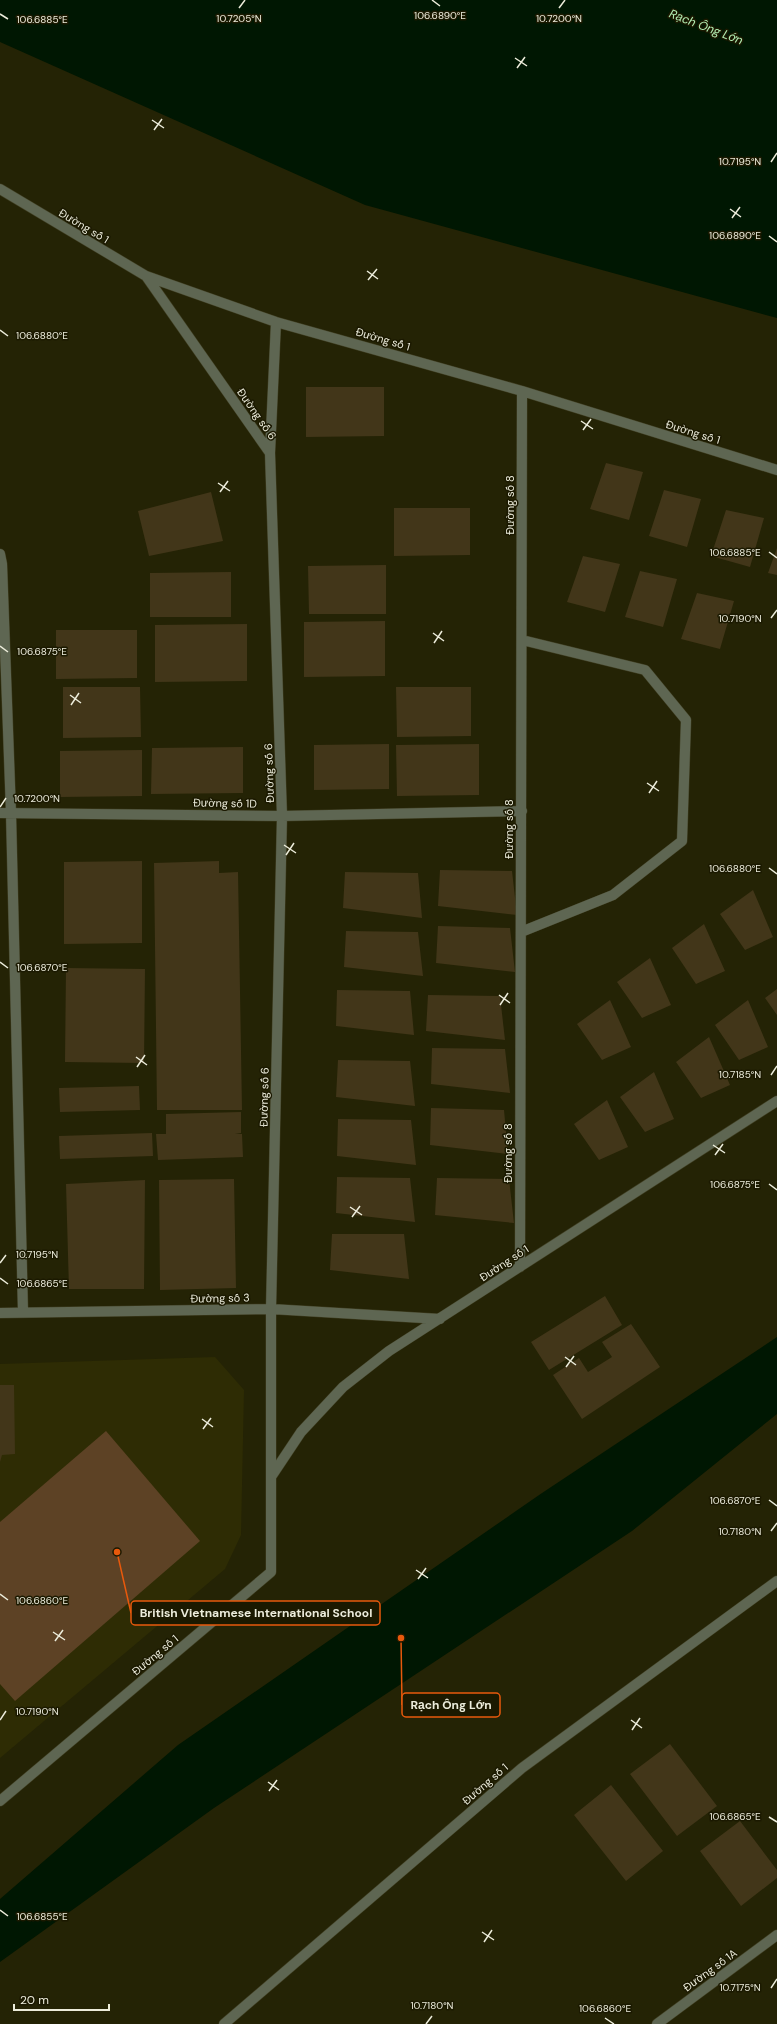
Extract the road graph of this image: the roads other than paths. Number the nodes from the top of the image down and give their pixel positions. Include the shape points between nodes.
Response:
1 (0, 189) edge
2 (146, 276) junction
3 (276, 322) junction
4 (522, 391) junction
5 (270, 453) junction
6 (777, 470) edge
7 (1, 561) edge
8 (522, 640) junction
9 (522, 811) junction
10 (0, 813) edge
11 (11, 813) junction
12 (282, 816) junction
13 (521, 932) junction
14 (777, 1101) edge
15 (520, 1267) junction
16 (271, 1309) junction
17 (23, 1312) junction
18 (0, 1313) edge
19 (440, 1319) junction
20 (271, 1477) junction
21 (777, 1581) edge
22 (0, 1801) edge
23 (777, 1935) edge
24 (224, 2024) edge
25 (657, 2024) edge

1 - 2 street, Đường số 1
2 - 3 street, Đường số 1
2 - 5 street, Đường số 6
3 - 4 street, Đường số 1
3 - 5 street
4 - 6 street, Đường số 1
4 - 8 street, Đường số 8
5 - 12 street, Đường số 6
7 - 11 street
8 - 9 street, Đường số 8
8 - 13 street via 645,670 686,720 682,841 613,896
9 - 12 street, Đường số 1D
9 - 13 street, Đường số 8
10 - 11 street, Đường số 1D
11 - 12 street, Đường số 1D
11 - 17 street
12 - 16 street, Đường số 6
13 - 15 street, Đường số 8
14 - 15 street, Đường số 1
15 - 19 street, Đường số 1
16 - 17 street, Đường số 3
16 - 19 street, Đường số 3
16 - 20 street, Đường số 1
17 - 18 street, Đường số 3
19 - 20 street, Đường số 1 via 389,1351 343,1387 301,1432
20 - 22 street, Đường số 1 via 272,1572
21 - 24 street, Đường số 1 via 522,1768
23 - 25 street, Đường số 1A

